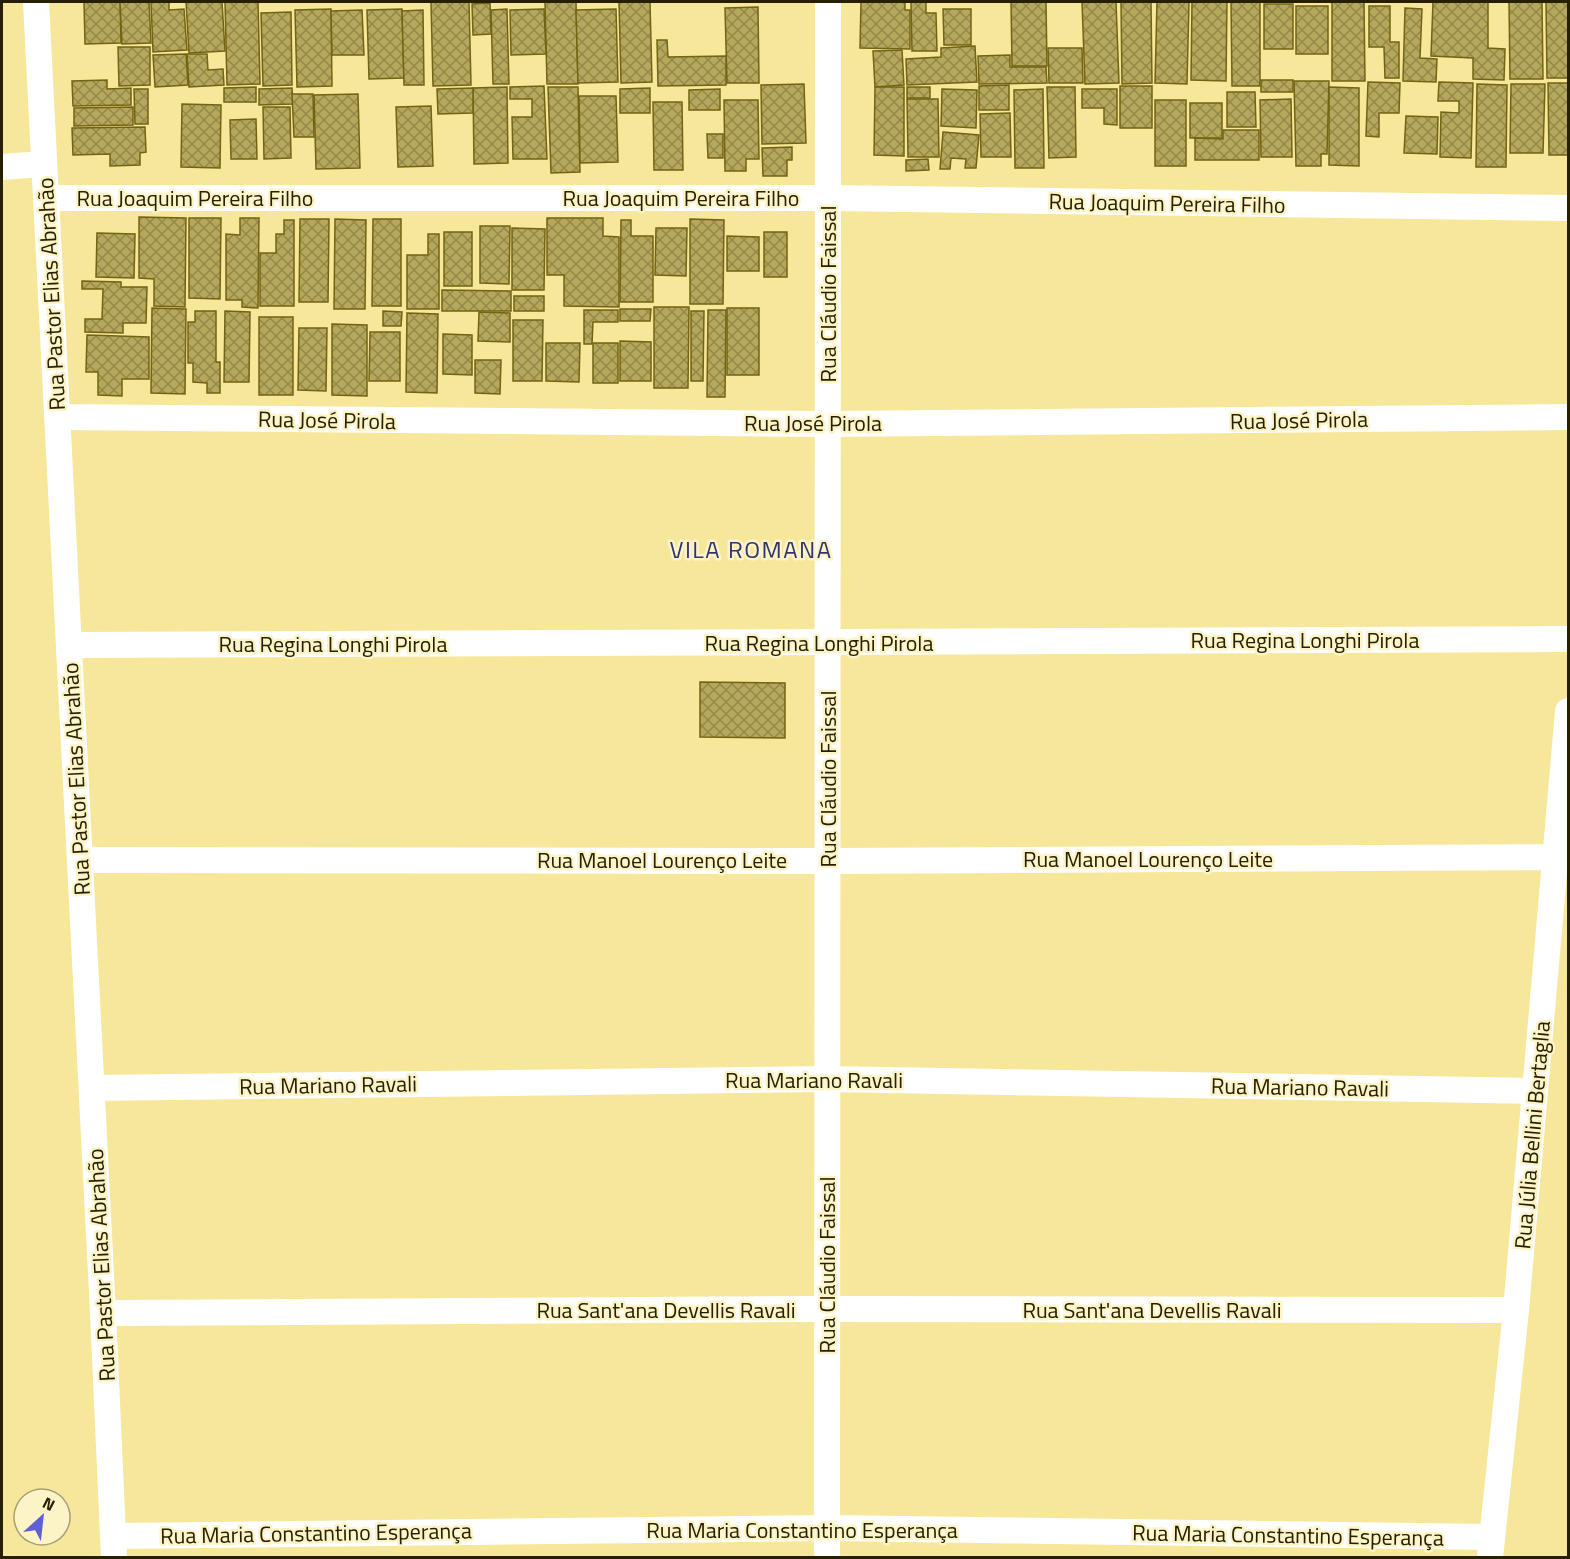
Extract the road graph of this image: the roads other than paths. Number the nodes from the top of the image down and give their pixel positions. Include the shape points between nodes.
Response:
1 (36, 2) edge
2 (828, 2) edge
3 (44, 164) junction
4 (2, 167) edge
5 (46, 198) junction
6 (828, 198) junction
7 (1569, 208) edge
8 (57, 417) junction
9 (1569, 417) edge
10 (828, 424) junction
11 (1569, 639) edge
12 (828, 643) junction
13 (69, 645) junction
14 (1569, 711) edge
15 (1562, 857) edge
16 (80, 860) junction
17 (827, 861) junction
18 (827, 1079) junction
19 (92, 1088) junction
20 (1535, 1091) junction
21 (827, 1309) junction
22 (1516, 1310) junction
23 (104, 1313) junction
24 (827, 1528) junction
25 (113, 1547) edge
26 (1491, 1547) edge
27 (827, 1557) edge

1 - 3 street, Rua Pastor Elias Abrahão
2 - 6 street, Rua Cláudio Faissal
3 - 4 street
3 - 5 street, Rua Pastor Elias Abrahão
5 - 6 street, Rua Joaquim Pereira Filho
5 - 8 street, Rua Pastor Elias Abrahão
6 - 7 street, Rua Joaquim Pereira Filho
6 - 10 street, Rua Cláudio Faissal
8 - 10 street, Rua José Pirola
8 - 13 street, Rua Pastor Elias Abrahão
9 - 10 street, Rua José Pirola
10 - 12 street, Rua Cláudio Faissal
11 - 12 street, Rua Regina Longhi Pirola
12 - 13 street, Rua Regina Longhi Pirola
12 - 17 street, Rua Cláudio Faissal
13 - 16 street, Rua Pastor Elias Abrahão
14 - 15 street, Rua Júlia Bellini Bertaglia
15 - 17 street, Rua Manoel Lourenço Leite
15 - 20 street, Rua Júlia Bellini Bertaglia
16 - 17 street, Rua Manoel Lourenço Leite
16 - 19 street, Rua Pastor Elias Abrahão
17 - 18 street, Rua Cláudio Faissal
18 - 19 street, Rua Mariano Ravali
18 - 20 street, Rua Mariano Ravali
18 - 21 street, Rua Cláudio Faissal
19 - 23 street, Rua Pastor Elias Abrahão
20 - 22 street, Rua Júlia Bellini Bertaglia
21 - 22 street, Rua Sant'ana Devellis Ravali
21 - 23 street, Rua Sant'ana Devellis Ravali
21 - 24 street, Rua Cláudio Faissal
22 - 26 street, Rua Júlia Bellini Bertaglia
23 - 25 street, Rua Pastor Elias Abrahão
24 - 25 street, Rua Maria Constantino Esperança
24 - 26 street, Rua Maria Constantino Esperança
24 - 27 street, Rua Cláudio Faissal

